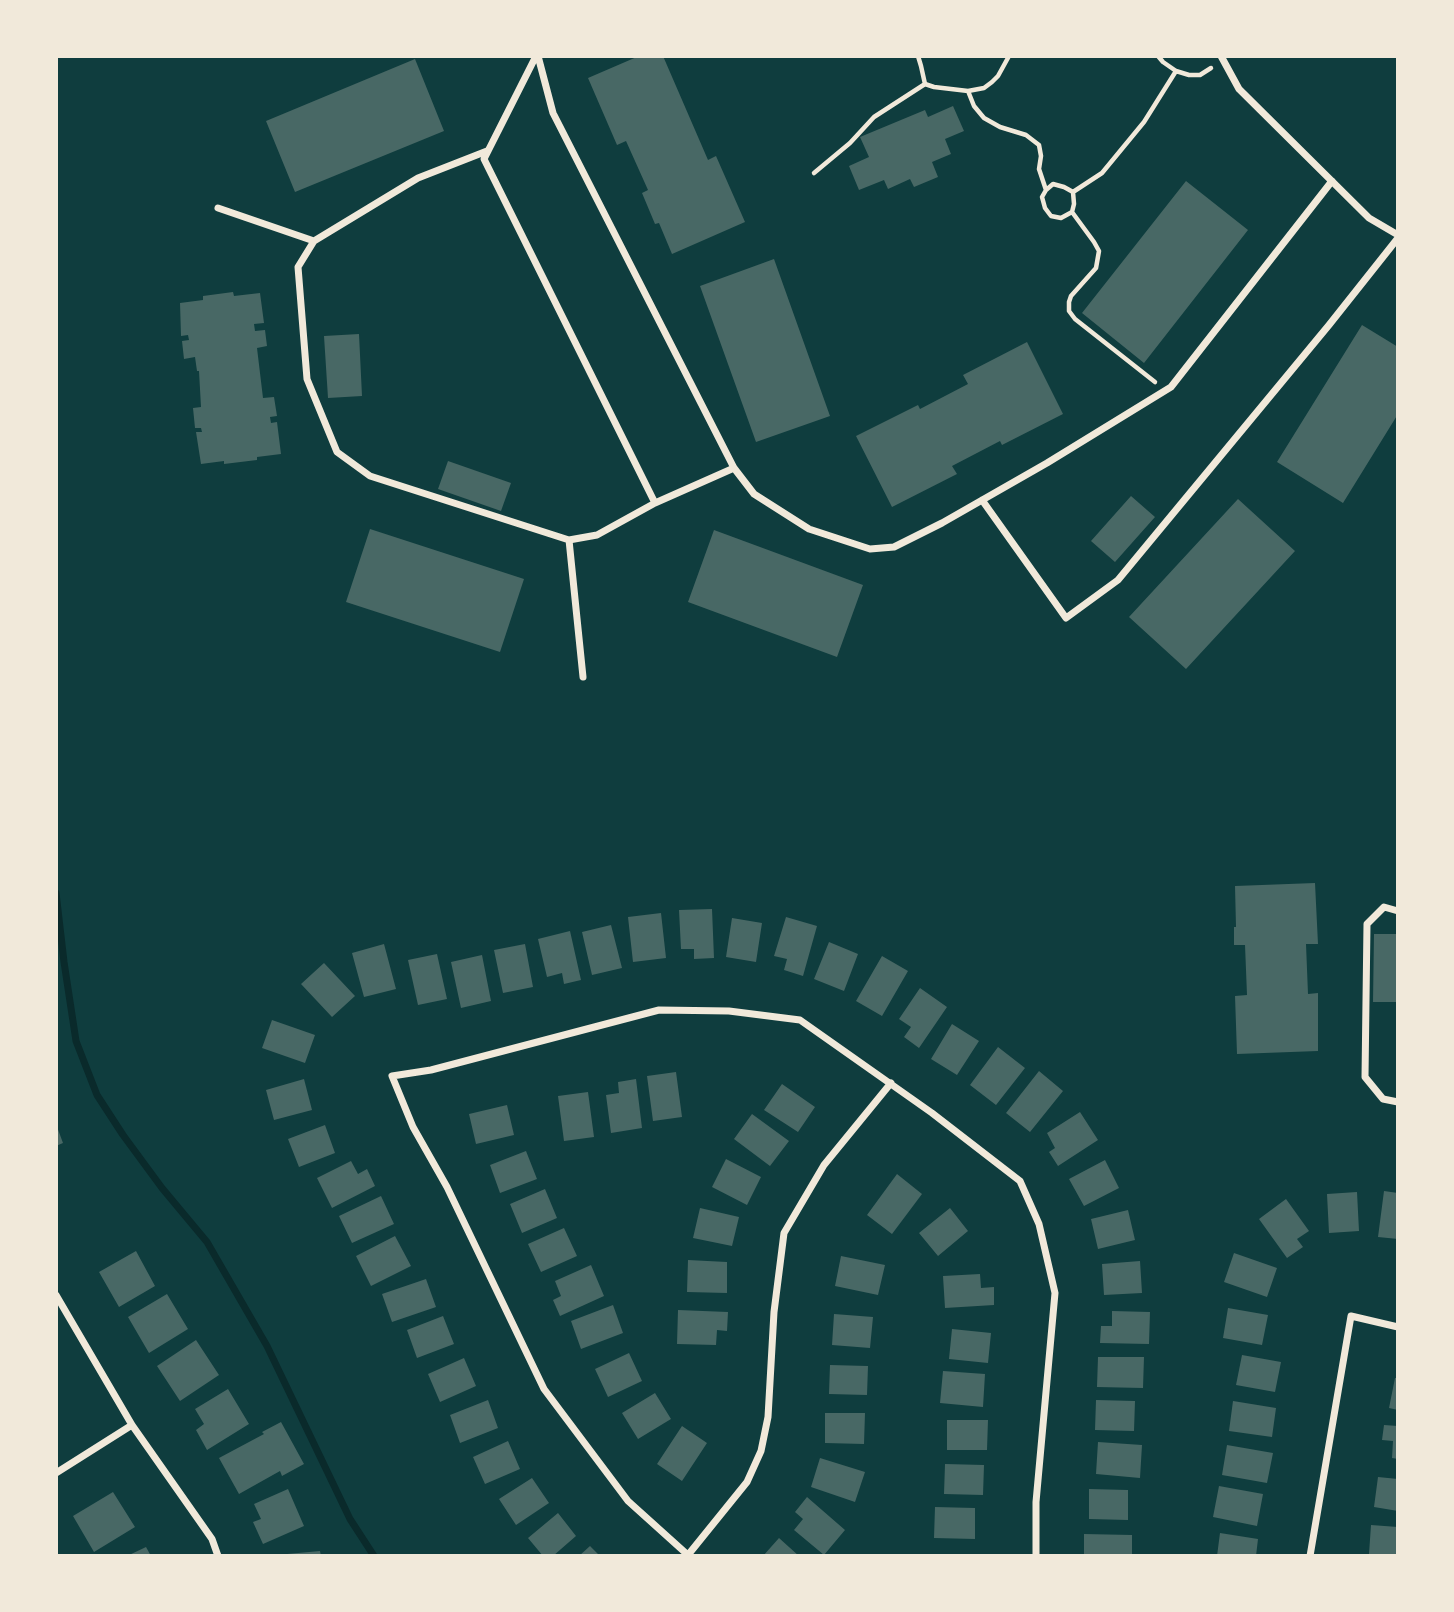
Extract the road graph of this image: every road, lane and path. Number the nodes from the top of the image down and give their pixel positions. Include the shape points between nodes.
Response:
1 (537, 56) edge
2 (918, 56) edge
3 (1009, 56) edge
4 (1158, 56) edge
5 (1221, 56) edge
6 (1212, 63) dead end
7 (1176, 71) junction
8 (925, 84) junction
9 (968, 91) junction
10 (488, 151) junction
11 (814, 173) dead end
12 (1332, 181) junction
13 (1046, 190) junction
14 (1073, 192) junction
15 (218, 208) dead end
16 (1072, 212) junction
17 (1398, 237) edge
18 (314, 241) junction
19 (1165, 391) junction
20 (734, 468) junction
21 (982, 500) junction
22 (655, 503) junction
23 (569, 540) junction
24 (583, 677) dead end
25 (1398, 911) edge
26 (891, 1083) junction
27 (1398, 1102) edge
28 (56, 1295) edge
29 (1398, 1327) edge
30 (132, 1424) junction
31 (56, 1473) edge
32 (688, 1555) edge
33 (218, 1556) edge
34 (1036, 1556) edge
35 (1310, 1556) edge

1 - 10 street
1 - 20 street via 553,113
2 - 8 path
3 - 9 path via 992,82
4 - 7 path
5 - 12 street via 1239,89
6 - 7 path via 1200,75
7 - 14 path via 1144,122 1102,173
8 - 9 path
8 - 11 path via 874,117
9 - 13 path via 984,118 1039,145 1039,169
10 - 18 street via 418,178
10 - 22 street via 484,159
12 - 17 street via 1369,218
12 - 19 street
13 - 14 path via 1053,184
13 - 16 path via 1042,197 1051,216 1062,218
14 - 16 path
15 - 18 street
16 - 19 path via 1099,251 1096,268 1071,296 1069,312
17 - 21 street via 1118,580 1066,618
18 - 23 street via 298,267 307,379 337,452 370,476
19 - 21 street
20 - 21 street via 754,494 809,529 870,549 894,547
20 - 22 street
22 - 23 street via 597,535
23 - 24 street
25 - 27 street via 1384,907 1367,924 1365,1077 1383,1099
26 - 32 street via 824,1165 784,1233 761,1451 747,1482
26 - 32 street via 800,1020 729,1011 659,1010 431,1070 392,1076 544,1389 628,1501
26 - 34 street via 1020,1181 1039,1224 1055,1293 1036,1502
28 - 30 street
29 - 35 street via 1351,1316
30 - 31 street
30 - 33 street via 212,1539

